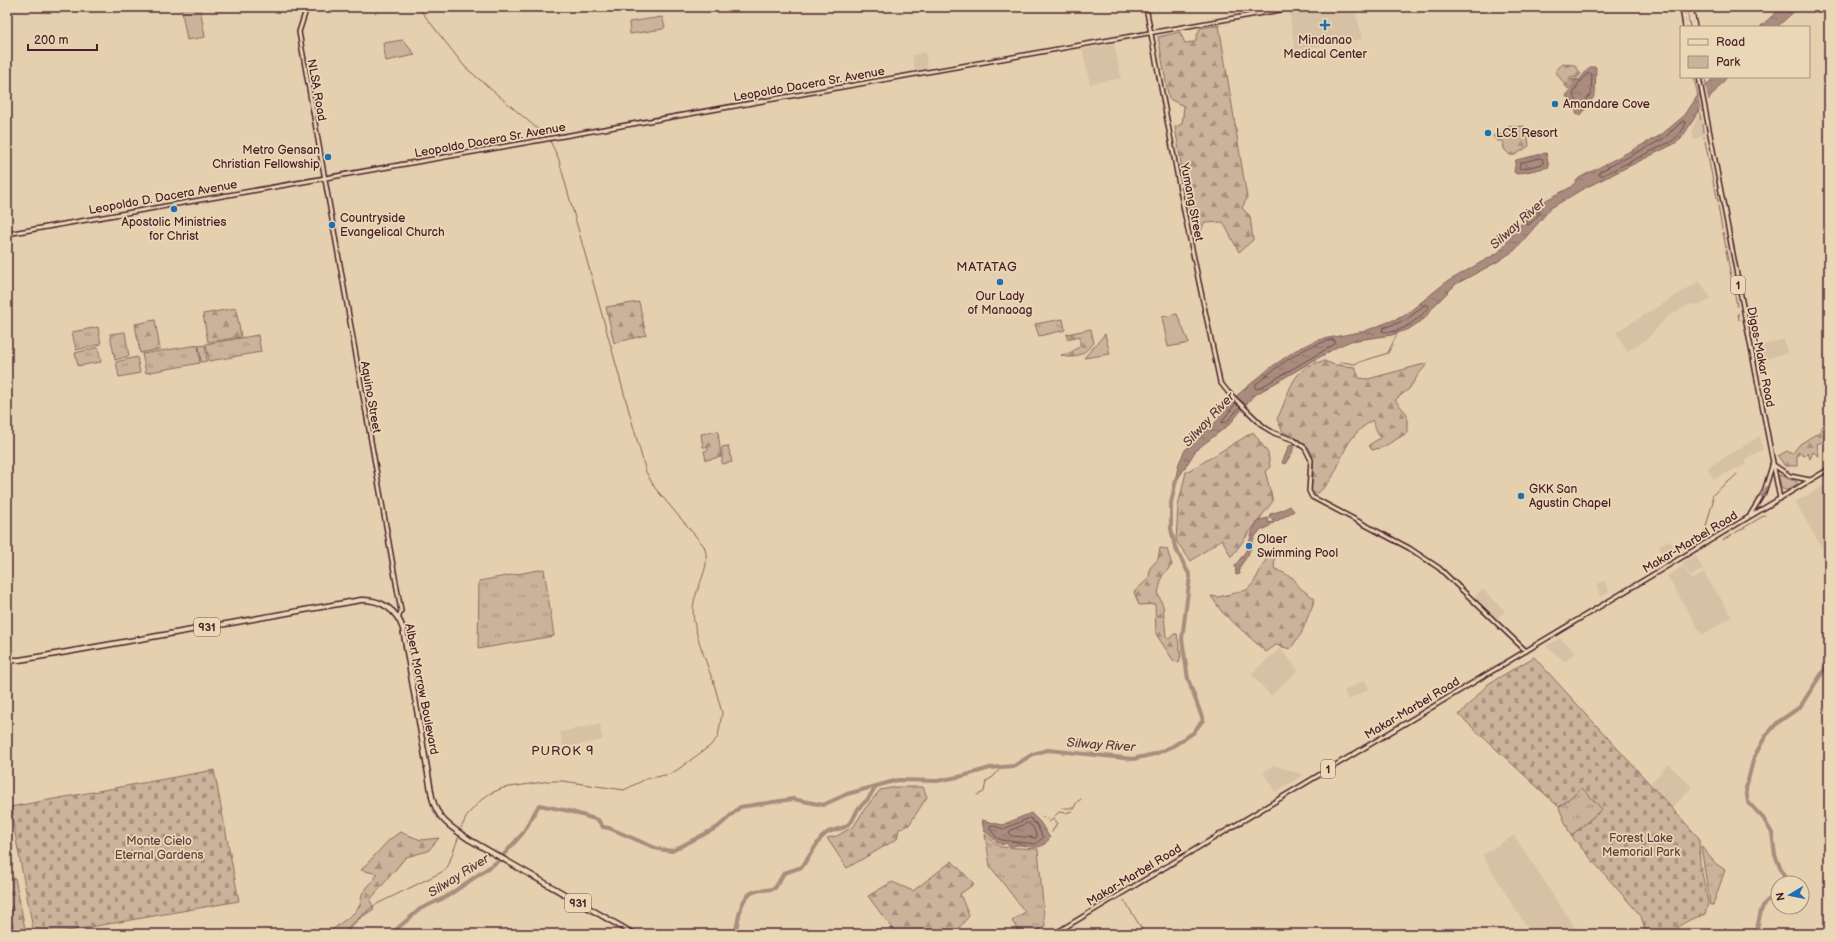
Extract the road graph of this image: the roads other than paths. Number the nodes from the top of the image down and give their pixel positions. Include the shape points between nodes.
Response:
1 (307, 7) edge
2 (1146, 7) edge
3 (1297, 7) edge
4 (1682, 7) edge
5 (1685, 7) edge
6 (1688, 7) edge
7 (1691, 7) edge
8 (1685, 26) edge
9 (1688, 26) edge
10 (1693, 26) edge
11 (1693, 26) edge
12 (1151, 32) junction
13 (1699, 78) edge
14 (323, 177) junction
15 (7, 234) edge
16 (1772, 464) junction
17 (1829, 470) edge
18 (1812, 480) junction
19 (1780, 499) junction
20 (1748, 518) junction
21 (398, 620) junction
22 (1526, 650) junction
23 (7, 660) edge
24 (634, 934) edge
25 (1054, 934) edge

1 - 14 main road, NLSA Road via 299,32
2 - 12 main road, Yumang Street
3 - 12 main road, Leopoldo Dacera Sr. Avenue
4 - 8 main road
5 - 9 main road
6 - 10 main road
7 - 11 main road
12 - 14 main road, Leopoldo Dacera Sr. Avenue
12 - 22 main road, Yumang Street via 1184,211 1222,385 1264,427 1294,440 1307,452 1312,464 1309,491 1314,499 1399,543 1435,565
13 - 16 main road, Digos-Makar Road / 1
14 - 15 main road, Leopoldo D. Dacera Avenue
14 - 21 main road, Aquino Street via 401,610
16 - 18 main road via 1790,476
16 - 19 main road, Digos-Makar Road / 1
16 -> 20 main road via 1764,492
17 - 18 main road, Makar-Marbel Road
18 - 19 main road, Makar-Marbel Road
19 - 20 main road, Makar-Marbel Road / 1
20 - 22 main road, Makar-Marbel Road / 1
21 - 23 highway, Albert Morrow Boulevard / 931 via 382,603 361,600 20,660
21 - 24 highway, Albert Morrow Boulevard / 931 via 403,629 436,810 443,821 524,872
22 - 25 main road, Makar-Marbel Road / 1

